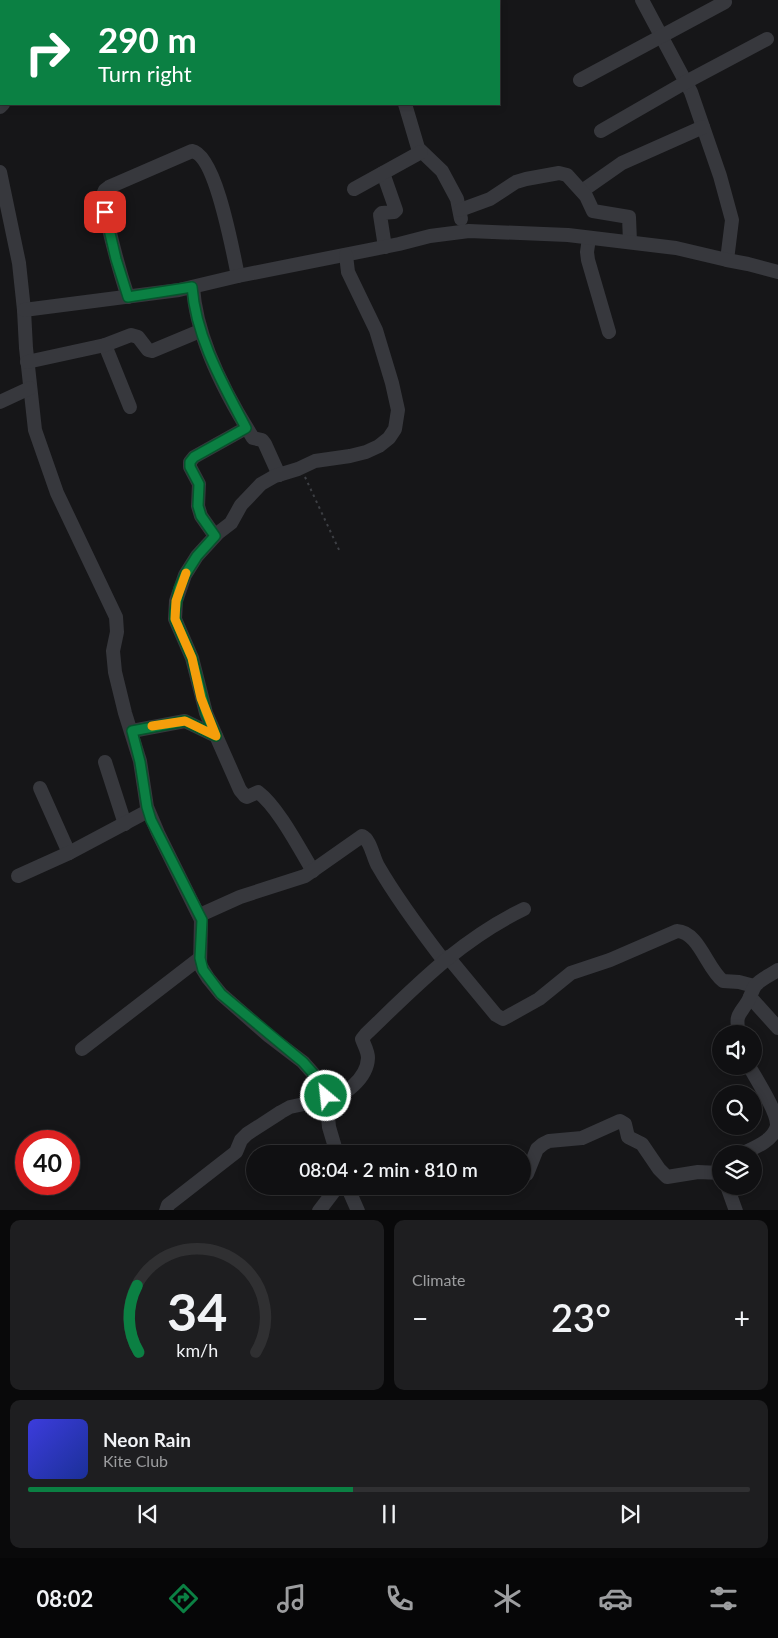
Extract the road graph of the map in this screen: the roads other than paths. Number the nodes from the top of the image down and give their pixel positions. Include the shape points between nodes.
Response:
1 (642, 0) edge
2 (725, 2) dead end
3 (662, 36) junction
4 (767, 39) dead end
5 (580, 80) dead end
6 (686, 82) junction
7 (405, 105) edge
8 (704, 127) junction
9 (601, 131) dead end
10 (421, 152) junction
11 (0, 172) edge
12 (383, 173) junction
13 (354, 189) dead end
14 (582, 191) junction
15 (2, 192) edge
16 (461, 219) junction
17 (630, 230) junction
18 (589, 238) junction
19 (384, 242) junction
20 (346, 255) junction
21 (726, 260) junction
22 (778, 272) edge
23 (238, 276) junction
24 (192, 287) junction
25 (128, 297) junction
26 (24, 310) junction
27 (200, 331) junction
28 (609, 332) dead end
29 (105, 345) junction
30 (27, 362) junction
31 (30, 388) junction
32 (0, 402) edge
33 (130, 407) dead end
34 (246, 428) junction
35 (279, 475) junction
36 (215, 536) junction
37 (132, 731) junction
38 (216, 736) junction
39 (105, 762) dead end
40 (40, 788) dead end
41 (148, 811) junction
42 (125, 824) junction
43 (69, 853) junction
44 (313, 870) junction
45 (18, 876) dead end
46 (524, 908) dead end
47 (200, 915) junction
48 (200, 958) junction
49 (446, 959) junction
50 (778, 970) edge
51 (752, 992) junction
52 (738, 1025) edge
53 (778, 1028) edge
54 (82, 1049) dead end
55 (754, 1075) edge
56 (326, 1098) junction
57 (778, 1124) edge
58 (334, 1145) edge
59 (760, 1145) edge
60 (531, 1163) edge
61 (712, 1173) edge
62 (331, 1195) edge
63 (351, 1195) edge
64 (730, 1195) edge
65 (166, 1210) edge
66 (319, 1210) edge
67 (358, 1210) edge
68 (736, 1210) edge

1 - 3 street
2 - 3 street
3 - 5 street
3 - 6 street
4 - 6 street
6 - 8 street
6 - 9 street
7 - 10 street
8 - 14 street via 622,163
8 - 21 street via 729,208 732,228
10 - 12 street
10 - 16 street via 442,171 454,192
11 - 15 street
12 - 13 street
12 - 19 street via 396,210 381,213
14 - 16 street via 567,175 548,174 516,182
14 - 17 street via 595,213 626,215
15 - 26 street via 19,263
16 - 18 street
16 - 19 street via 430,236
17 - 18 street
17 - 21 street via 676,248
18 - 28 street via 588,260
19 - 20 street
20 - 23 street
20 - 35 street via 348,272 376,330 397,402 398,421 389,438 366,452 323,459
21 - 22 street
23 - 24 street
23 - 25 street via 219,195 203,158 192,151 109,187 103,193 110,235
24 - 25 street
24 - 27 street
25 - 26 street
26 - 30 street
27 - 29 street via 152,351 138,337 131,335
27 - 34 street
29 - 30 street
29 - 33 street
30 - 31 street
31 - 32 street
31 - 37 street via 35,430 41,449 116,617 113,660
34 - 35 street via 254,439 264,442
34 - 36 street via 190,462 199,484 201,516
35 - 36 street via 268,478 252,492 231,523
36 - 38 street via 185,575 179,589 175,619 192,658 206,713
37 - 38 street via 185,721
37 - 41 street
38 - 44 street via 243,794 247,797 258,792 265,798
39 - 42 street
40 - 43 street
41 - 42 street
41 - 47 street
42 - 43 street
43 - 45 street
44 - 47 street via 300,878 234,899
44 - 49 street via 360,837 366,838 387,881
46 - 49 street via 489,927
47 - 48 street
48 - 54 street
48 - 56 street via 203,970 221,994 303,1062 318,1079
49 - 51 street via 503,1019 539,999 571,974 676,931 682,931 691,938 723,981 742,982
49 - 56 street via 363,1037 368,1055 365,1070 357,1082 347,1092
50 - 51 street via 759,981
51 - 52 street via 739,1012
51 - 53 street
55 - 57 street via 774,1109
56 - 58 street
56 - 65 street via 282,1112 247,1134 236,1152 168,1205
57 - 59 street
60 - 61 street via 543,1144 582,1138 620,1121 625,1124 628,1136 642,1144 667,1178
62 - 66 street
63 - 67 street
64 - 68 street

